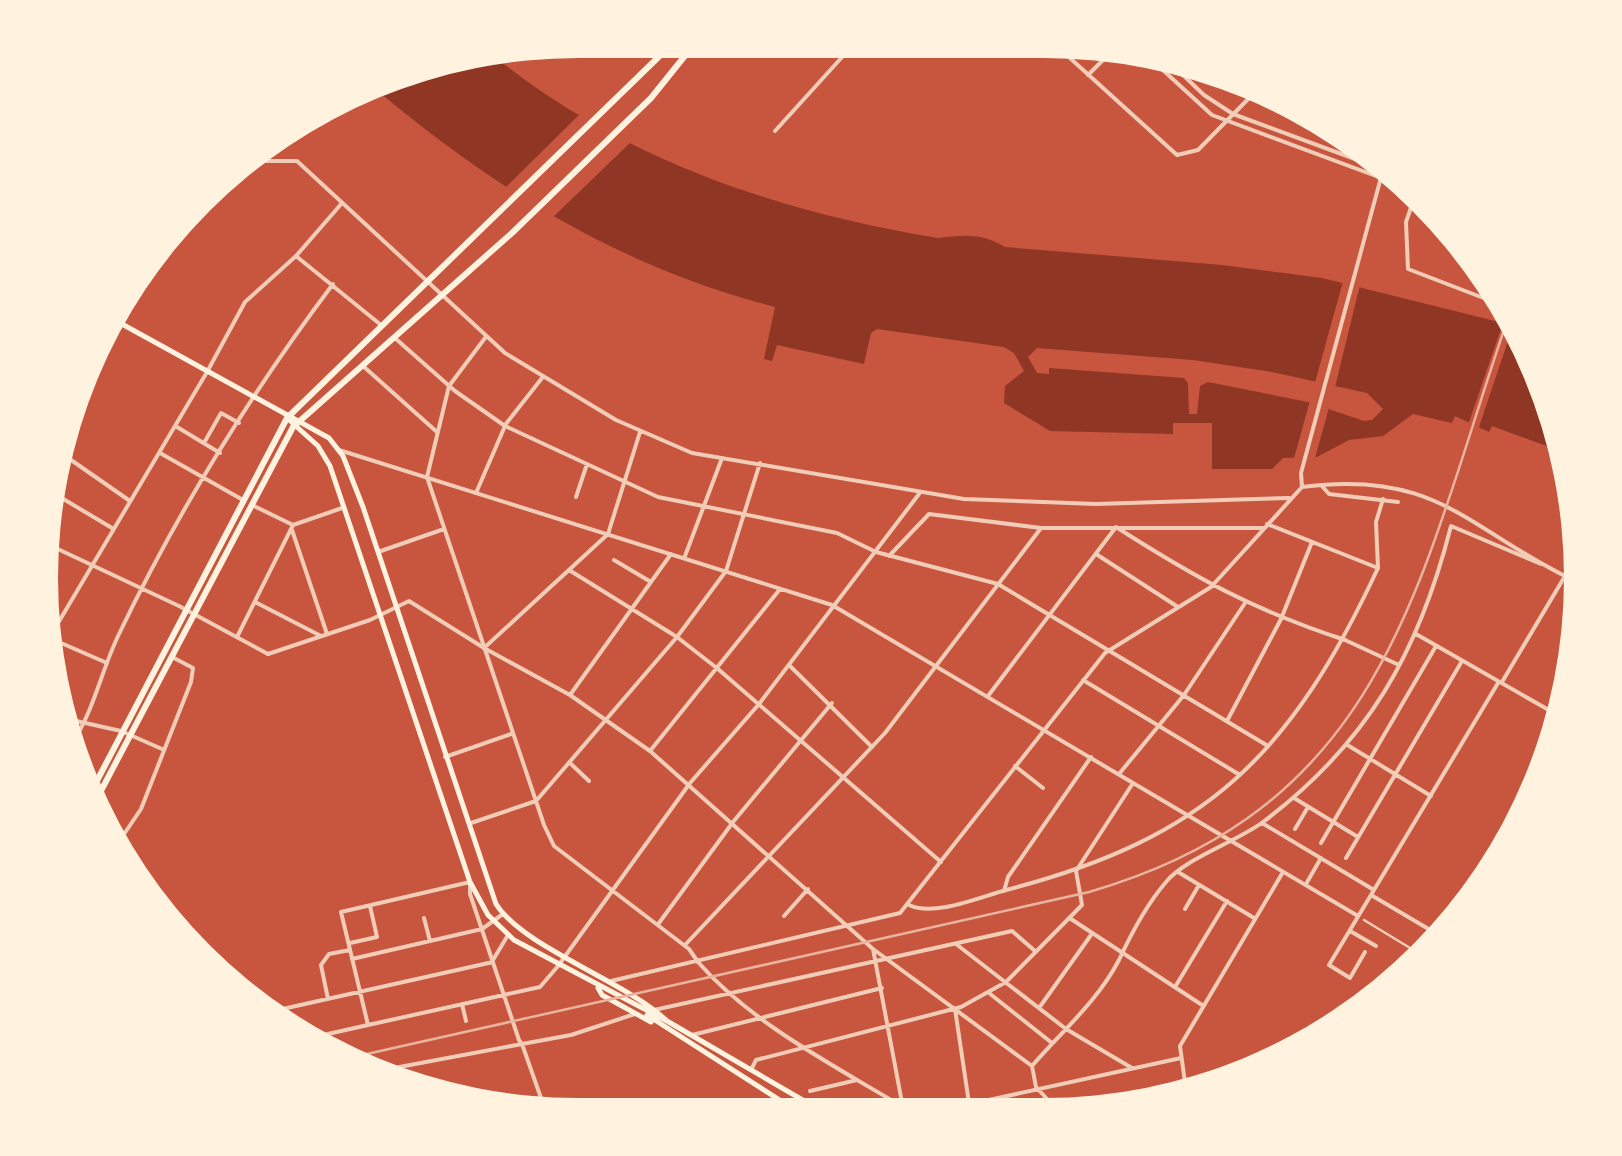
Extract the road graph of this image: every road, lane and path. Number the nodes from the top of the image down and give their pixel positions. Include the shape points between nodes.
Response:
1 (660, 57) edge
2 (683, 57) edge
3 (842, 57) edge
4 (1070, 59) edge
5 (1102, 61) edge
6 (1164, 72) edge
7 (1088, 75) junction
8 (1186, 77) edge
9 (1248, 99) edge
10 (1233, 114) junction
11 (1225, 121) junction
12 (776, 130) dead end
13 (1352, 158) edge
14 (267, 160) edge
15 (1372, 174) edge
16 (1381, 182) edge
17 (342, 203) junction
18 (1411, 209) edge
19 (296, 256) junction
20 (333, 284) junction
21 (428, 285) junction
22 (443, 293) junction
23 (1482, 297) edge
24 (123, 325) edge
25 (384, 328) junction
26 (394, 337) junction
27 (486, 337) junction
28 (363, 366) junction
29 (208, 372) junction
30 (542, 378) junction
31 (448, 386) junction
32 (253, 399) junction
33 (287, 418) junction
34 (300, 421) junction
35 (239, 423) junction
36 (505, 426) junction
37 (177, 428) junction
38 (293, 428) junction
39 (437, 432) junction
40 (640, 432) junction
41 (204, 443) junction
42 (339, 450) junction
43 (160, 453) junction
44 (220, 453) junction
45 (722, 458) junction
46 (71, 460) edge
47 (587, 464) junction
48 (760, 464) junction
49 (427, 477) junction
50 (202, 480) junction
51 (625, 481) junction
52 (1321, 485) junction
53 (1302, 488) junction
54 (476, 493) junction
55 (919, 494) junction
56 (576, 497) dead end
57 (1289, 498) junction
58 (64, 499) edge
59 (1384, 499) junction
60 (130, 501) junction
61 (247, 502) junction
62 (1398, 502) dead end
63 (704, 505) junction
64 (344, 507) junction
65 (745, 512) junction
66 (1265, 526) junction
67 (1116, 527) junction
68 (112, 528) junction
69 (292, 528) junction
70 (1041, 528) junction
71 (444, 529) junction
72 (608, 534) junction
73 (1312, 542) junction
74 (59, 551) edge
75 (377, 552) junction
76 (876, 552) junction
77 (671, 554) junction
78 (1096, 554) junction
79 (889, 556) junction
80 (684, 558) junction
81 (614, 560) dead end
82 (90, 564) junction
83 (1547, 565) junction
84 (1378, 568) junction
85 (569, 570) junction
86 (726, 572) junction
87 (1564, 575) edge
88 (1564, 578) edge
89 (651, 582) junction
90 (998, 584) junction
91 (780, 588) junction
92 (1211, 588) junction
93 (143, 589) junction
94 (254, 602) junction
95 (1244, 603) junction
96 (396, 607) junction
97 (836, 607) junction
98 (1178, 608) junction
99 (632, 609) junction
100 (189, 611) junction
101 (1050, 614) junction
102 (59, 615) edge
103 (380, 615) junction
104 (1281, 619) junction
105 (1416, 634) junction
106 (324, 635) junction
107 (236, 637) junction
108 (677, 637) junction
109 (1344, 640) junction
110 (62, 644) edge
111 (1436, 646) junction
112 (484, 648) junction
113 (1109, 649) junction
114 (170, 656) junction
115 (1462, 662) junction
116 (108, 664) junction
117 (790, 666) junction
118 (937, 666) junction
119 (1401, 666) junction
120 (718, 669) junction
121 (1083, 680) junction
122 (1500, 683) junction
123 (570, 695) junction
124 (1184, 695) junction
125 (988, 696) junction
126 (832, 703) junction
127 (760, 704) junction
128 (1548, 710) edge
129 (78, 721) edge
130 (608, 721) junction
131 (1227, 722) junction
132 (86, 723) junction
133 (1158, 726) junction
134 (1043, 728) junction
135 (81, 731) edge
136 (513, 733) junction
137 (125, 734) junction
138 (800, 740) junction
139 (1348, 745) junction
140 (1268, 746) junction
141 (872, 747) junction
142 (164, 750) junction
143 (650, 752) junction
144 (445, 756) junction
145 (1091, 758) junction
146 (1371, 759) junction
147 (570, 764) junction
148 (1014, 766) junction
149 (1119, 774) junction
150 (1396, 774) junction
151 (1240, 775) junction
152 (842, 777) junction
153 (98, 780) edge
154 (589, 781) dead end
155 (1133, 782) junction
156 (690, 783) junction
157 (102, 787) edge
158 (1043, 788) dead end
159 (1430, 796) junction
160 (1293, 798) junction
161 (536, 801) junction
162 (1308, 807) junction
163 (1191, 817) junction
164 (733, 822) junction
165 (1333, 822) junction
166 (1262, 823) junction
167 (468, 824) junction
168 (1296, 829) dead end
169 (125, 833) edge
170 (1358, 837) junction
171 (1234, 842) junction
172 (1321, 843) dead end
173 (767, 853) junction
174 (1321, 858) junction
175 (1346, 858) dead end
176 (942, 862) junction
177 (1076, 871) junction
178 (1178, 872) junction
179 (1283, 872) junction
180 (470, 882) junction
181 (1199, 885) junction
182 (1305, 885) junction
183 (808, 889) junction
184 (614, 890) junction
185 (1004, 891) junction
186 (1372, 893) junction
187 (1227, 902) junction
188 (909, 905) junction
189 (370, 906) junction
190 (1185, 909) dead end
191 (503, 914) junction
192 (784, 916) dead end
193 (424, 918) dead end
194 (1254, 918) junction
195 (1361, 918) junction
196 (1071, 919) junction
197 (493, 921) junction
198 (658, 924) junction
199 (850, 927) junction
200 (482, 929) junction
201 (1428, 929) edge
202 (1350, 931) junction
203 (1091, 934) junction
204 (508, 935) junction
205 (430, 941) junction
206 (954, 943) junction
207 (685, 945) junction
208 (1376, 946) dead end
209 (349, 947) junction
210 (873, 948) junction
211 (1410, 948) edge
212 (1034, 952) junction
213 (1121, 952) junction
214 (1364, 952) dead end
215 (566, 956) junction
216 (884, 958) junction
217 (352, 959) junction
218 (876, 959) junction
219 (493, 961) junction
220 (698, 962) junction
221 (558, 966) junction
222 (568, 968) junction
223 (611, 980) junction
224 (1006, 982) junction
225 (598, 987) junction
226 (1175, 987) junction
227 (882, 988) junction
228 (726, 991) junction
229 (360, 992) junction
230 (988, 992) junction
231 (505, 995) junction
232 (328, 999) junction
233 (462, 1004) junction
234 (1202, 1005) junction
235 (285, 1008) edge
236 (1039, 1008) junction
237 (955, 1009) junction
238 (654, 1010) junction
239 (644, 1012) junction
240 (636, 1014) junction
241 (764, 1017) junction
242 (667, 1021) junction
243 (466, 1022) dead end
244 (658, 1024) junction
245 (368, 1025) junction
246 (888, 1027) junction
247 (1070, 1031) junction
248 (328, 1034) edge
249 (691, 1035) junction
250 (1052, 1043) junction
251 (522, 1044) junction
252 (804, 1048) junction
253 (1182, 1058) junction
254 (398, 1066) edge
255 (1032, 1066) junction
256 (1132, 1068) junction
257 (751, 1070) junction
258 (1185, 1079) edge
259 (857, 1080) junction
260 (1036, 1087) junction
261 (810, 1091) dead end
262 (541, 1097) edge
263 (776, 1098) edge
264 (796, 1098) edge
265 (885, 1098) edge
266 (901, 1098) edge
267 (968, 1098) edge
268 (997, 1098) edge
269 (1046, 1098) edge

1 - 21 highway
2 - 22 highway via 636,113
3 - 12 street
4 - 7 street
5 - 7 street
6 - 11 street
7 - 11 street via 1177,155 1194,154
8 - 10 street
9 - 10 street
10 - 11 street
10 - 13 street
11 - 15 street
14 - 17 street via 297,161
16 - 53 street
17 - 19 street
17 - 21 street
18 - 23 street via 1408,268
19 - 20 street
19 - 29 street via 245,302
20 - 25 street
20 - 32 street
21 - 22 street
21 - 25 highway
22 - 26 highway
22 - 27 street
24 - 29 main road
25 - 33 highway
26 - 28 highway
26 - 31 street
27 - 30 street
27 - 31 street
28 - 34 highway
28 - 39 street
29 - 32 main road
29 - 37 street
30 - 36 street
30 - 40 street
31 - 36 street
31 - 39 street
32 - 33 main road
32 - 35 street
33 - 34 main road
33 - 38 main road
33 - 61 highway
34 - 38 highway
34 - 42 main road
35 - 41 street via 221,413
35 - 44 street
36 - 47 street
36 - 54 street
37 - 41 street
37 - 43 street
38 - 61 highway
38 - 64 main road via 325,456
39 - 49 street
40 - 45 street
40 - 51 street
41 - 44 street
42 - 49 street
42 - 75 main road
43 - 50 street
43 - 60 street
44 - 50 street
45 - 48 street
45 - 63 street
46 - 60 street
47 - 51 street
47 - 56 street
48 - 55 street
48 - 65 street
49 - 54 street
49 - 71 street
50 - 61 street
50 - 93 street
51 - 63 street via 658,497
51 - 72 street
52 - 53 street
52 - 59 street via 1329,494
52 - 83 street via 1404,489 1458,510
53 - 57 street
54 - 72 street
55 - 57 street via 1084,504
55 - 76 street
57 - 66 street
58 - 68 street
59 - 62 street
59 - 84 street via 1376,522
60 - 68 street
61 - 69 street
61 - 100 highway
63 - 65 street
63 - 80 street
64 - 69 street
64 - 103 main road
65 - 76 street via 836,534
65 - 86 street
66 - 67 street
66 - 73 street
66 - 92 street
67 - 70 street
67 - 78 street
67 - 92 street
68 - 82 street
69 - 94 street
69 - 106 street
70 - 79 street via 929,514
70 - 90 street
71 - 75 street
71 - 112 street
72 - 77 street
72 - 85 street
73 - 84 street
73 - 104 street
74 - 82 street
75 - 96 main road
76 - 79 street
76 - 97 street
77 - 80 street
77 - 89 street
78 - 98 street
78 - 101 street
79 - 90 street
80 - 86 street
81 - 89 street
82 - 93 street
82 - 102 street
83 - 87 street
83 - 105 street via 1451,526
84 - 109 street
85 - 99 street
85 - 112 street
86 - 91 street
86 - 108 street
88 - 122 street
89 - 99 street
90 - 101 street
90 - 118 street
91 - 97 street
91 - 120 street
92 - 95 street
92 - 98 street
93 - 100 street
93 - 116 street
94 - 106 street
94 - 107 street
95 - 104 street
95 - 124 street
96 - 103 street
96 - 112 street via 414,602
96 - 144 main road
97 - 117 street
97 - 118 street
98 - 113 street
99 - 108 street
99 - 123 street
100 - 107 street
100 - 114 highway
100 - 137 highway
101 - 113 street
101 - 125 street
103 - 106 street
103 - 180 main road
104 - 109 street
104 - 131 street
105 - 111 street
105 - 119 street
106 - 107 street via 268,654
108 - 120 street
108 - 130 street
109 - 119 street
109 - 140 street
110 - 116 street
111 - 115 street
111 - 146 street
112 - 123 street
112 - 136 street
113 - 121 street
113 - 124 street
114 - 137 highway
114 - 142 street via 194,671
115 - 122 street
115 - 150 street
116 - 132 street
117 - 126 street
117 - 127 street
118 - 125 street
118 - 141 street
119 - 139 street
120 - 127 street
120 - 143 street
121 - 133 street
121 - 134 street
122 - 128 street
122 - 159 street
123 - 130 street
124 - 131 street
124 - 133 street
125 - 134 street
126 - 138 street
126 - 141 street
127 - 138 street
127 - 156 street
129 - 132 street
130 - 143 street
130 - 147 street
131 - 140 street
132 - 135 street
132 - 137 street
133 - 149 street
133 - 151 street
134 - 145 street
134 - 148 street
136 - 144 street
136 - 161 street
137 - 142 street
137 - 153 highway
137 - 157 highway
138 - 152 street
138 - 164 street
139 - 146 street
139 - 160 street
140 - 151 street
141 - 152 street
142 - 169 street
143 - 156 street
144 - 167 main road
145 - 149 street
145 - 185 street
146 - 150 street
146 - 165 street
147 - 154 street
147 - 161 street
148 - 158 street
148 - 176 street
149 - 155 street
150 - 159 street
150 - 170 street
151 - 163 street
152 - 173 street
152 - 176 street
155 - 163 street
155 - 177 street
156 - 164 street
156 - 184 street
159 - 186 street
160 - 162 street
160 - 166 street
161 - 167 street
161 - 184 street via 551,843
162 - 165 street
162 - 168 street
163 - 171 street
163 - 177 street
164 - 173 street
164 - 198 street
165 - 170 street
165 - 172 street
166 - 171 street
166 - 174 street
167 - 191 main road
170 - 175 street
171 - 178 street
171 - 179 street
173 - 183 street
173 - 207 street
174 - 182 street
174 - 186 street
176 - 188 street
177 - 185 street
177 - 196 street via 1082,905
178 - 181 street
178 - 213 street via 1164,883
179 - 182 street
179 - 194 street
180 - 189 street
180 - 197 main road
180 - 200 street
181 - 187 street
181 - 190 street
182 - 195 street
183 - 192 street
183 - 199 street
184 - 198 street
184 - 215 street
185 - 188 street via 928,909
186 - 195 street
186 - 201 street
187 - 194 street
187 - 226 street
188 - 199 street via 897,915
189 - 209 street via 377,937
189 - 209 street via 341,912
191 - 197 street
191 - 215 main road
193 - 205 street
194 - 234 street
195 - 202 street
195 - 211 street
196 - 203 street
196 - 212 street
197 - 200 street
197 - 204 main road
198 - 207 street
199 - 210 street
199 - 220 street
200 - 205 street
200 - 219 street
202 - 208 street
202 - 214 street via 1329,966 1350,978
203 - 213 street
203 - 236 street
204 - 219 street
204 - 221 main road
205 - 217 street
206 - 212 street via 1012,931
206 - 216 street
206 - 224 street
207 - 220 street
209 - 217 street
209 - 232 street via 320,965
210 - 216 street
210 - 218 street
212 - 224 street
213 - 226 street
213 - 247 street
215 - 221 street
215 - 222 main road
215 - 223 main road
216 - 218 street
216 - 237 street
217 - 229 street
218 - 227 street
218 - 228 street
219 - 229 street
219 - 231 street
220 - 223 street
220 - 228 street
221 - 222 main road
221 - 231 street via 540,987
222 - 225 main road
223 - 238 main road
224 - 230 street
224 - 236 street
225 - 239 main road
225 - 240 main road via 602,996
226 - 234 street
227 - 241 street
227 - 246 street
228 - 238 street
228 - 241 street
229 - 232 street
229 - 245 street
230 - 237 street
230 - 250 street
231 - 233 street
231 - 251 street
232 - 235 street
233 - 243 street
233 - 245 street
234 - 253 street via 1180,1046
236 - 247 street
237 - 246 street
237 - 255 street
237 - 267 street
238 - 242 main road
239 - 242 main road
239 - 244 main road
240 - 244 main road
240 - 251 street
241 - 249 street
241 - 252 street
242 - 249 main road
244 - 263 main road
245 - 248 street
246 - 252 street
246 - 266 street
247 - 250 street
247 - 256 street
249 - 257 main road
250 - 255 street
251 - 254 street
251 - 262 street
252 - 257 street via 756,1060
252 - 259 street
253 - 256 street
253 - 258 street
255 - 260 street
256 - 260 street
257 - 264 main road
259 - 261 street
259 - 265 street
260 - 268 street
260 - 269 street

